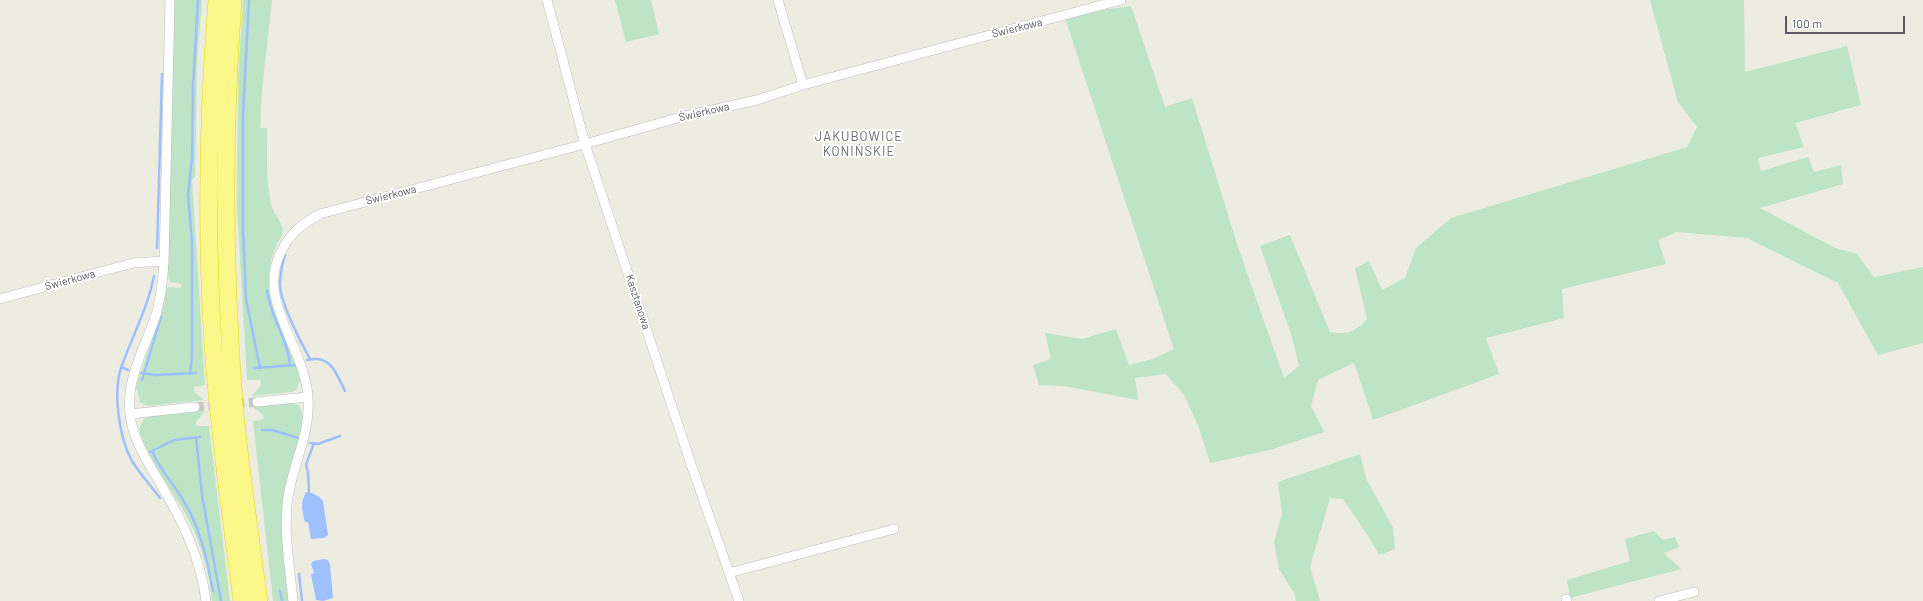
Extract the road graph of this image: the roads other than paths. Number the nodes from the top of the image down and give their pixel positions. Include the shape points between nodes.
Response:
1 (170, 0) edge
2 (217, 0) edge
3 (234, 0) edge
4 (547, 0) edge
5 (778, 0) edge
6 (1121, 0) edge
7 (804, 84) junction
8 (585, 144) junction
9 (164, 261) junction
10 (0, 298) edge
11 (308, 397) junction
12 (257, 402) tunnel mouth
13 (195, 407) tunnel mouth
14 (130, 414) junction
15 (894, 529) dead end
16 (730, 573) junction
17 (1694, 592) dead end
18 (206, 601) edge
19 (242, 601) edge
20 (259, 601) edge
21 (294, 601) edge
22 (739, 601) edge
23 (1659, 601) edge

1 - 9 street
2 - 19 highway via 210,130 212,317 218,405
3 - 20 highway via 227,167 229,317 238,433
4 - 8 street, Kasztanowa
5 - 7 street
6 - 7 street, Świerkowa
7 - 8 street, Świerkowa via 756,100 681,117
8 - 11 street, Świerkowa via 338,208 305,222 292,234 275,263 273,290 276,304 304,372
8 - 16 street, Kasztanowa
9 - 10 street, Świerkowa via 133,263
9 - 14 street via 158,305 131,379
11 - 12 street
11 - 21 street, Świerkowa via 307,429 287,504 287,544
13 - 14 street
14 - 18 street via 142,453 191,540 200,568
15 - 16 street
16 - 22 street, Kasztanowa
17 - 23 street

